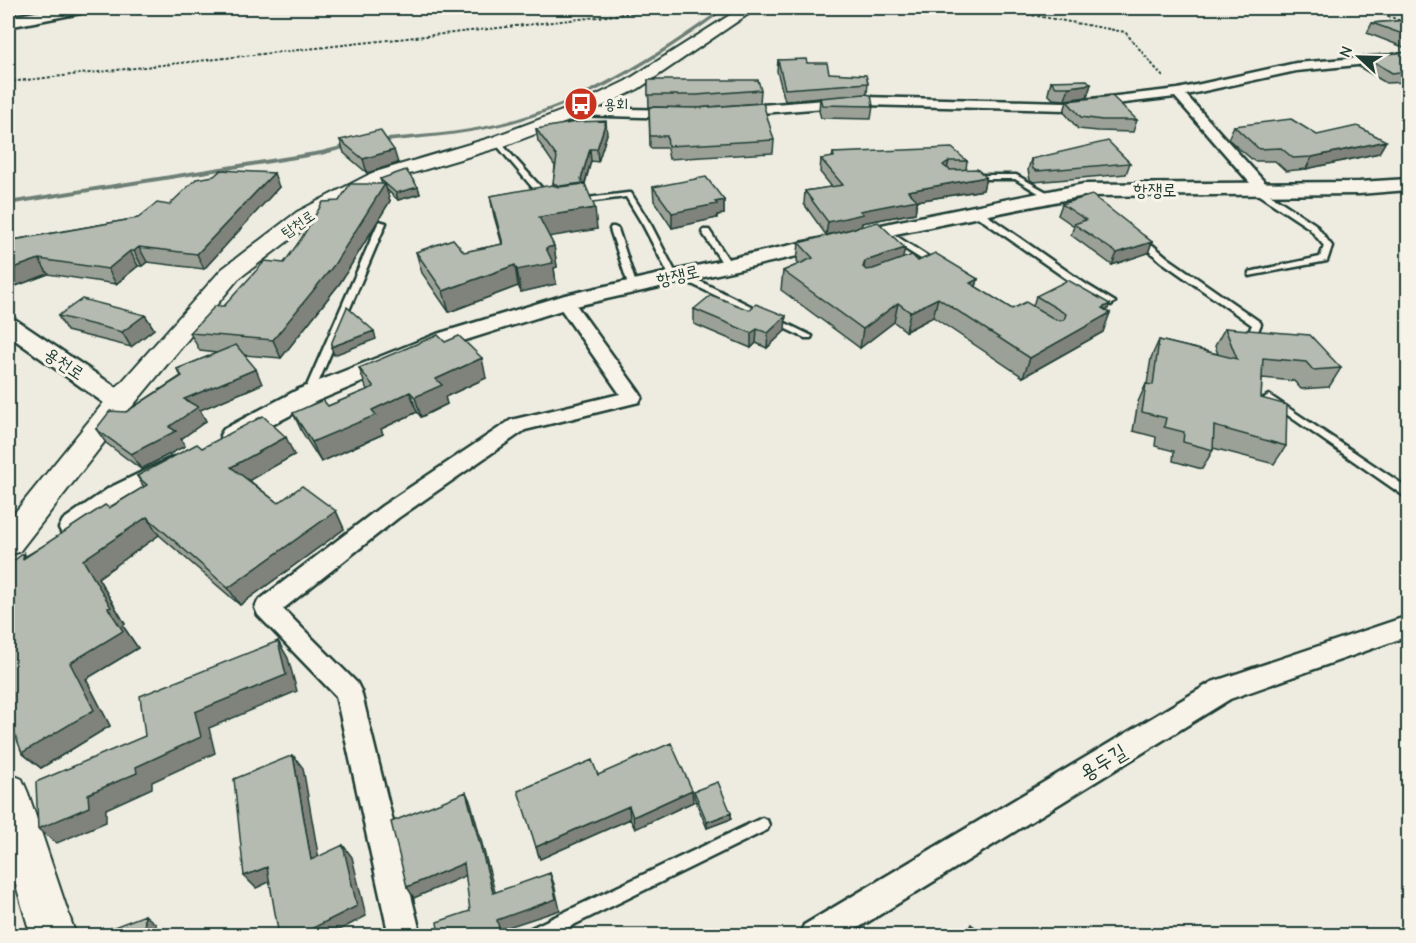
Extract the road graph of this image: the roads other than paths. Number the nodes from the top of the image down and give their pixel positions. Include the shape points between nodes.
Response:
1 (27, 8) edge
2 (81, 8) edge
3 (750, 8) edge
4 (8, 11) edge
5 (8, 22) edge
6 (1408, 57) edge
7 (1178, 93) junction
8 (576, 112) junction
9 (720, 112) edge
10 (697, 114) edge
11 (498, 142) junction
12 (964, 177) edge
13 (1408, 185) edge
14 (1259, 189) junction
15 (1050, 196) junction
16 (553, 201) edge
17 (572, 202) edge
18 (975, 211) junction
19 (382, 223) dead end
20 (614, 229) dead end
21 (881, 231) junction
22 (706, 232) dead end
23 (1132, 233) edge
24 (931, 261) junction
25 (920, 264) edge
26 (728, 265) junction
27 (950, 272) edge
28 (1252, 274) dead end
29 (678, 276) junction
30 (633, 286) junction
31 (565, 302) junction
32 (1112, 302) edge
33 (8, 326) edge
34 (808, 336) dead end
35 (1249, 344) edge
36 (308, 395) junction
37 (1269, 398) edge
38 (120, 402) junction
39 (214, 445) edge
40 (193, 456) edge
41 (1408, 493) edge
42 (54, 542) edge
43 (8, 543) edge
44 (1408, 626) edge
45 (9, 805) edge
46 (762, 825) dead end
47 (54, 936) edge
48 (405, 936) edge
49 (533, 936) edge
50 (815, 936) edge

1 - 4 highway
2 - 5 highway
3 - 8 main road, 탑천로 via 632,85
6 - 7 street via 1296,67
7 - 9 street via 1065,106 863,101
7 - 14 street
8 - 10 street
8 - 11 main road, 탑천로
11 - 16 lane via 545,198
11 - 38 main road, 탑천로 via 379,177 305,217 230,274
12 - 15 lane via 1016,177
13 - 14 street, 항쟁로
14 - 15 street, 항쟁로
14 - 28 lane via 1312,226 1328,246 1324,259
15 - 18 street, 항쟁로
17 - 29 lane via 628,195
18 - 21 street, 항쟁로
18 - 32 lane
19 - 36 lane
20 - 30 lane
21 - 24 lane
21 - 26 street, 항쟁로
22 - 26 lane
23 - 35 lane via 1257,324
24 - 25 lane
24 - 27 lane
26 - 29 street, 항쟁로
29 - 30 street, 항쟁로
29 - 34 lane
30 - 31 street, 항쟁로
31 - 36 street, 항쟁로 via 445,339
31 - 48 street via 632,396 518,425 390,512 267,608 348,691
33 - 38 street, 용천로
36 - 39 street, 항쟁로
37 - 41 lane
38 - 43 main road, 탑천로
40 - 42 street via 119,495
44 - 50 street, 용두길 via 1221,690
45 - 47 main road
46 - 49 lane

